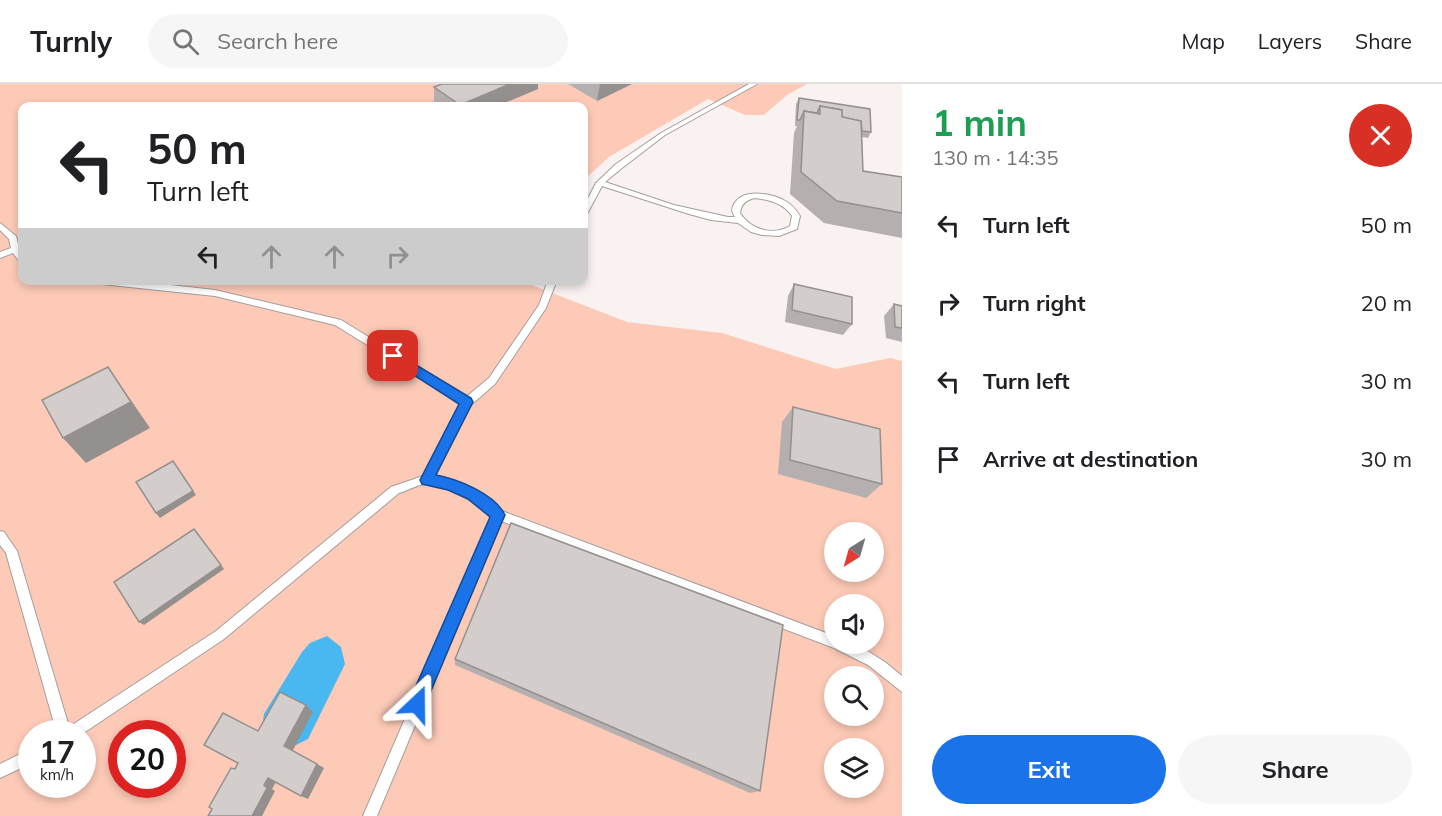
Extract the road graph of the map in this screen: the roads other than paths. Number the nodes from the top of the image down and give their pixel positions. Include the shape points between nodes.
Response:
1 (754, 84) edge
2 (600, 183) junction
3 (588, 205) edge
4 (740, 220) junction
5 (0, 226) edge
6 (18, 246) edge
7 (18, 247) edge
8 (0, 255) edge
9 (139, 285) edge
10 (551, 285) edge
11 (467, 402) junction
12 (427, 480) junction
13 (498, 515) junction
14 (0, 536) edge
15 (824, 638) edge
16 (861, 654) edge
17 (902, 685) edge
18 (60, 720) edge
19 (92, 720) edge
20 (18, 762) edge
21 (0, 771) edge
22 (370, 816) edge

1 - 2 lane via 663,134
2 - 3 lane
2 - 4 lane via 709,217
4 - 4 lane via 736,213 738,203 755,196 783,203 796,220 791,229 771,234
5 - 6 lane
7 - 8 lane
9 - 11 lane via 215,293 338,322
10 - 11 lane via 543,306 492,381
11 - 12 lane
12 - 13 lane via 450,484 473,495
12 - 19 lane via 395,490 220,635
13 - 15 lane
13 - 22 lane
14 - 18 lane via 12,551
16 - 17 lane
20 - 21 lane

